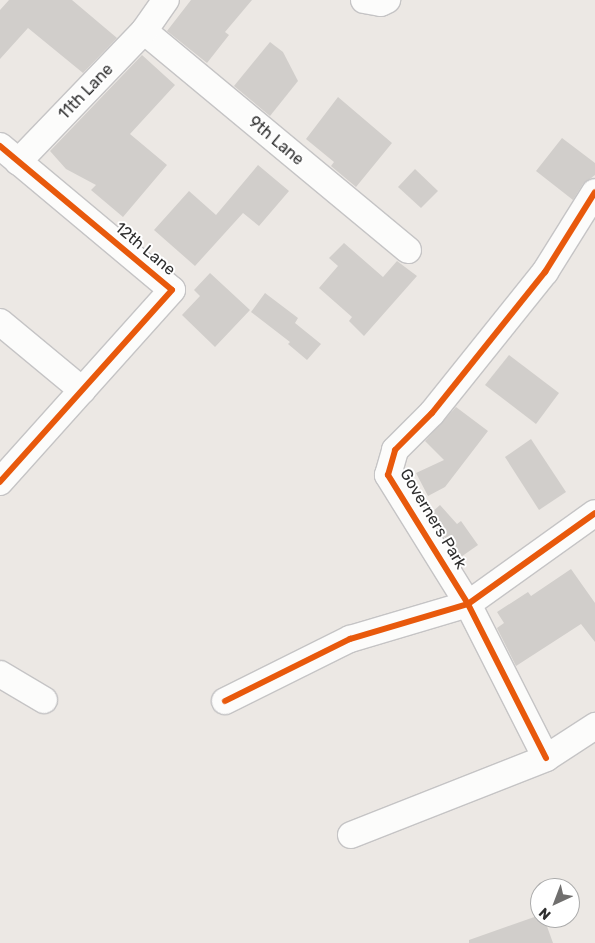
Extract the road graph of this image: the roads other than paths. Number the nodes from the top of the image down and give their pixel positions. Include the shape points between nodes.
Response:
1 (166, 0) edge
2 (364, 0) edge
3 (387, 0) edge
4 (144, 31) junction
5 (9, 154) edge
6 (595, 192) edge
7 (408, 250) dead end
8 (0, 322) edge
9 (82, 390) junction
10 (0, 482) edge
11 (595, 513) edge
12 (468, 604) junction
13 (0, 674) edge
14 (44, 700) dead end
15 (225, 701) dead end
16 (595, 726) edge
17 (546, 758) junction
18 (351, 835) dead end

1 - 4 street, 11th Lane
2 - 3 street via 381,3
4 - 5 street, 11th Lane
4 - 7 street, 9th Lane
5 - 9 street, 12th Lane via 172,290
6 - 12 street, Governers Park via 545,272 432,413 395,450 388,474
8 - 9 street
9 - 10 street
11 - 12 street
12 - 15 street via 350,639
12 - 17 street, Governers Park
13 - 14 street
16 - 17 street
17 - 18 street

